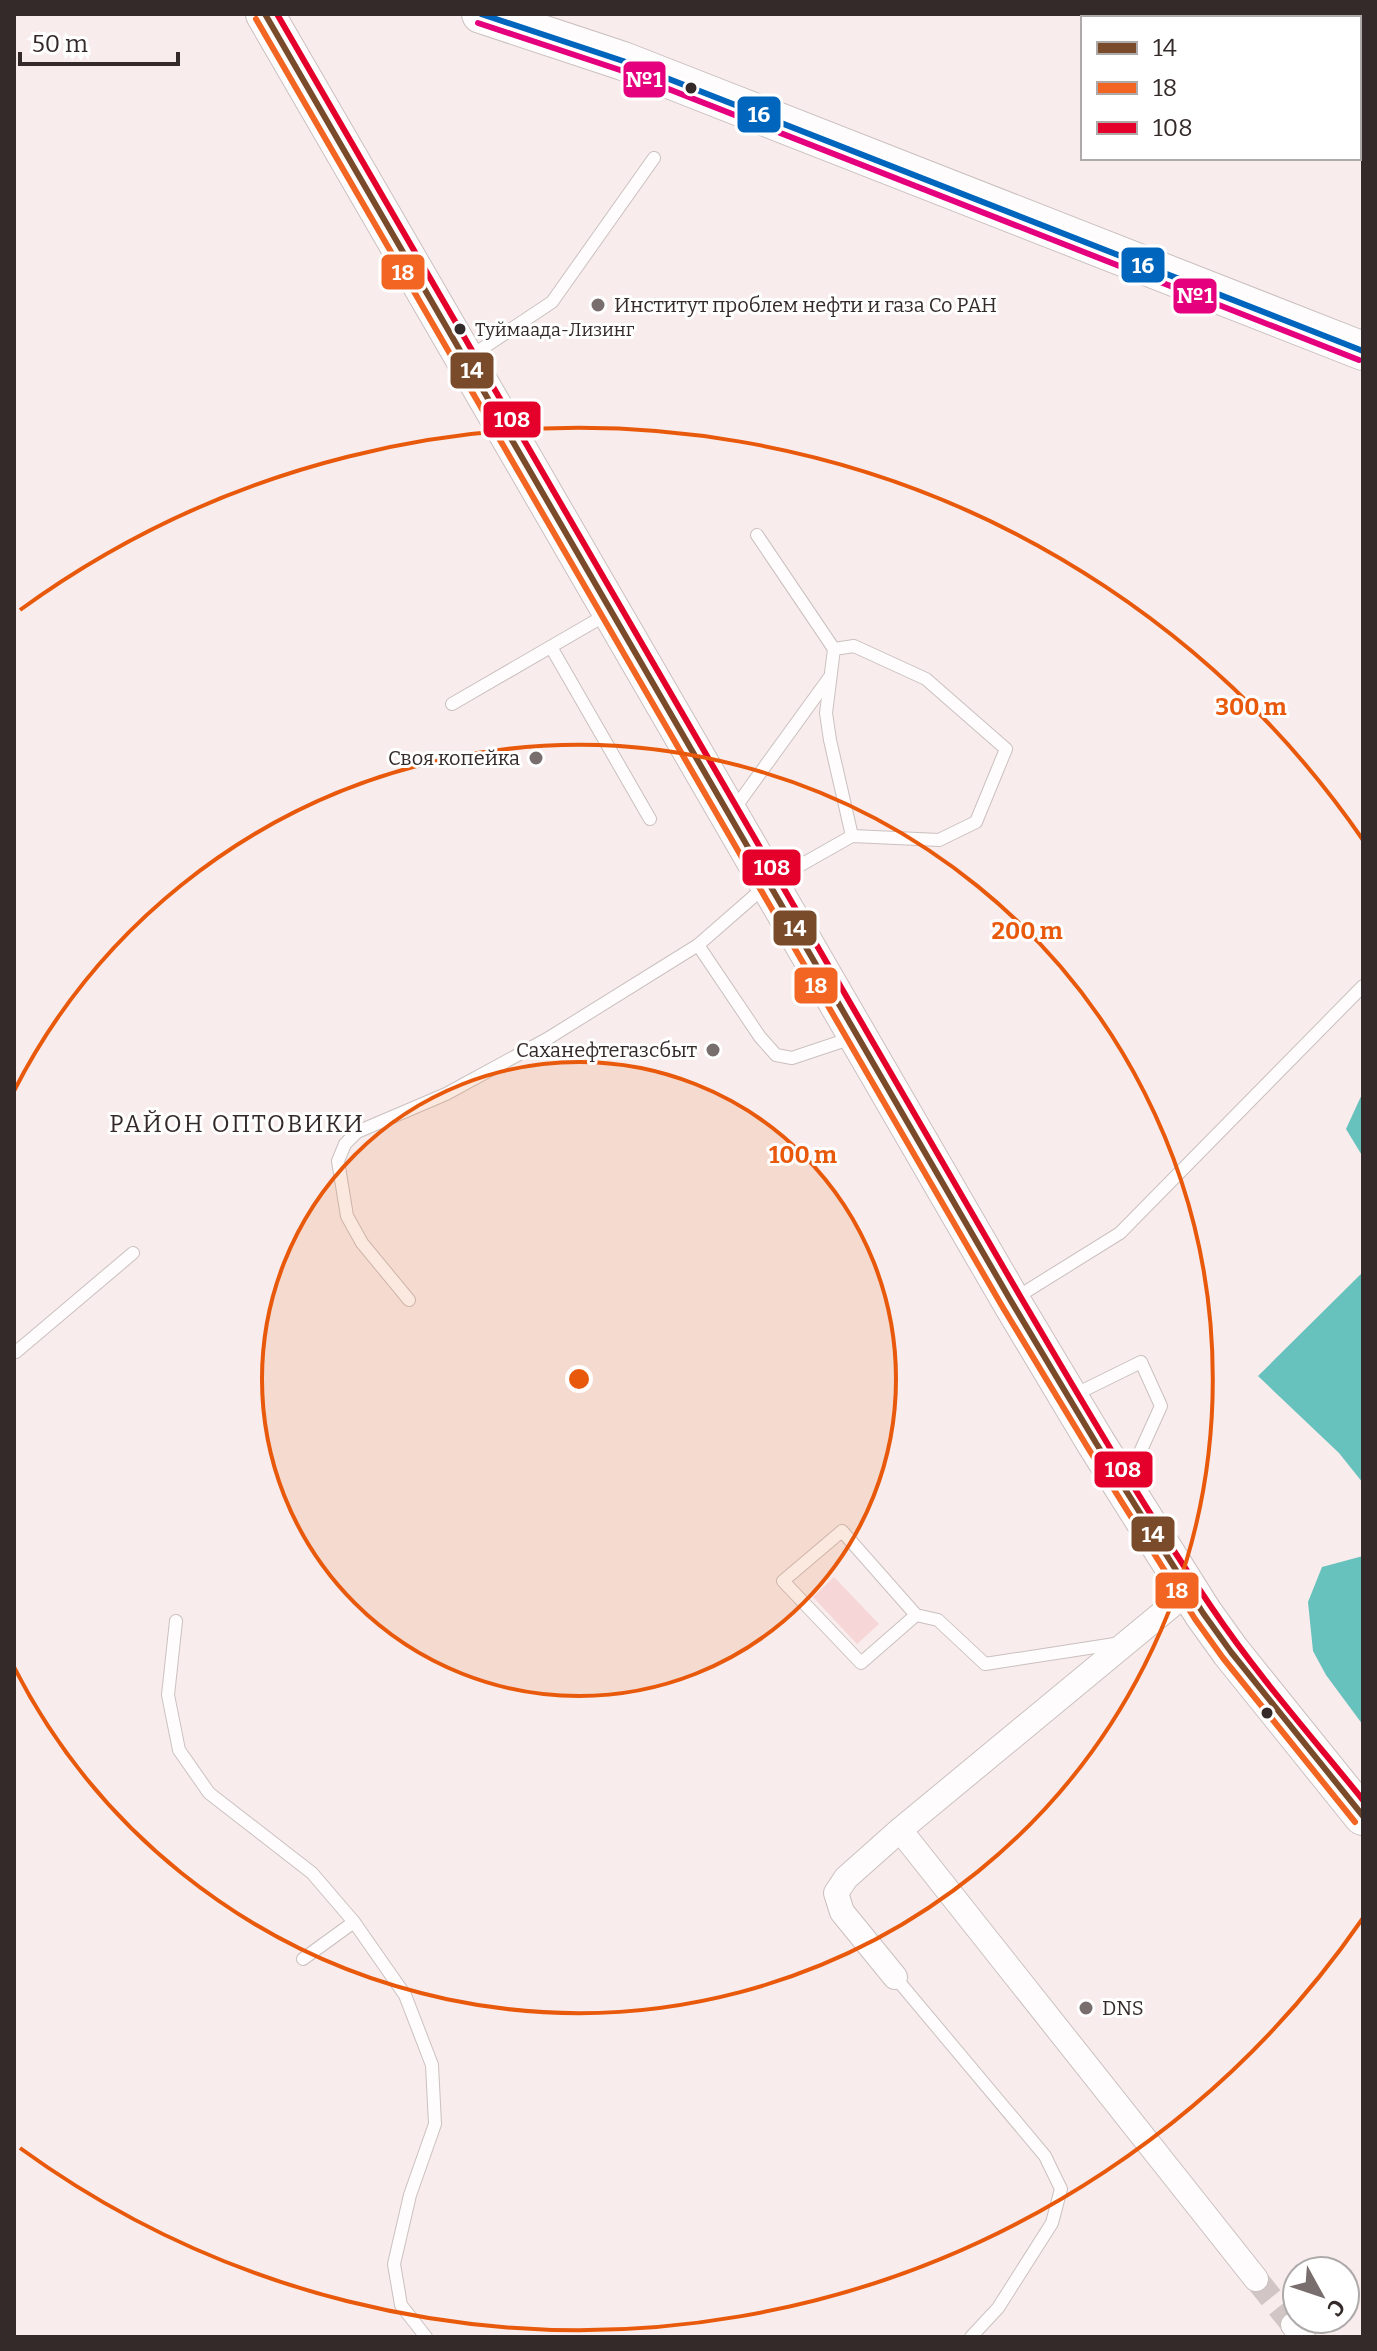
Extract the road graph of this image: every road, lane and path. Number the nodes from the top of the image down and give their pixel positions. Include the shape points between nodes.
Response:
1 (265, 14) edge
2 (481, 14) edge
3 (654, 158) dead end
4 (1363, 351) edge
5 (466, 359) junction
6 (757, 535) dead end
7 (612, 611) junction
8 (551, 647) junction
9 (834, 649) junction
10 (831, 675) junction
11 (452, 704) dead end
12 (729, 814) junction
13 (650, 819) dead end
14 (852, 836) junction
15 (769, 883) junction
16 (698, 945) junction
17 (1363, 986) edge
18 (858, 1036) junction
19 (133, 1253) dead end
20 (409, 1300) dead end
21 (1011, 1301) junction
22 (14, 1349) edge
23 (1069, 1397) junction
24 (1124, 1487) junction
25 (1189, 1591) junction
26 (916, 1615) junction
27 (176, 1621) dead end
28 (1128, 1641) junction
29 (1363, 1816) edge
30 (900, 1830) junction
31 (354, 1922) junction
32 (303, 1959) dead end
33 (895, 1977) joint
34 (1256, 2279) tunnel mouth
35 (426, 2337) edge
36 (971, 2337) edge

1 - 5 main road
2 - 4 main road via 623,61
3 - 5 lane via 552,302
5 - 7 main road
6 - 9 lane
7 - 8 lane
7 - 12 main road
8 - 11 lane
8 - 13 lane
9 - 10 lane
9 - 14 lane via 854,646 926,679 1006,749 976,822 939,840
10 - 12 lane
10 - 14 lane via 826,713
12 - 15 main road
14 - 15 lane
15 - 16 lane
15 - 18 main road
16 - 18 lane via 776,1055 792,1058
16 - 20 lane via 547,1039 446,1094 357,1132 345,1144 338,1161 347,1216
17 - 21 lane via 1120,1233
18 - 21 main road
19 - 22 lane
21 - 23 main road
23 - 24 main road
23 - 24 lane via 1141,1362 1161,1406
24 - 25 main road
25 - 28 street
25 - 29 main road via 1231,1652
26 - 26 lane via 861,1663 783,1581 842,1531
26 - 28 lane via 938,1620 985,1664
27 - 31 lane via 168,1695 179,1750 209,1793 312,1873
28 - 30 street
30 - 33 street via 836,1893 842,1912
30 - 34 street
31 - 32 lane
31 - 35 lane via 405,1995 432,2065 435,2124 410,2195 394,2264 401,2305
33 - 36 lane via 1045,2156 1061,2189 1052,2223 998,2308

